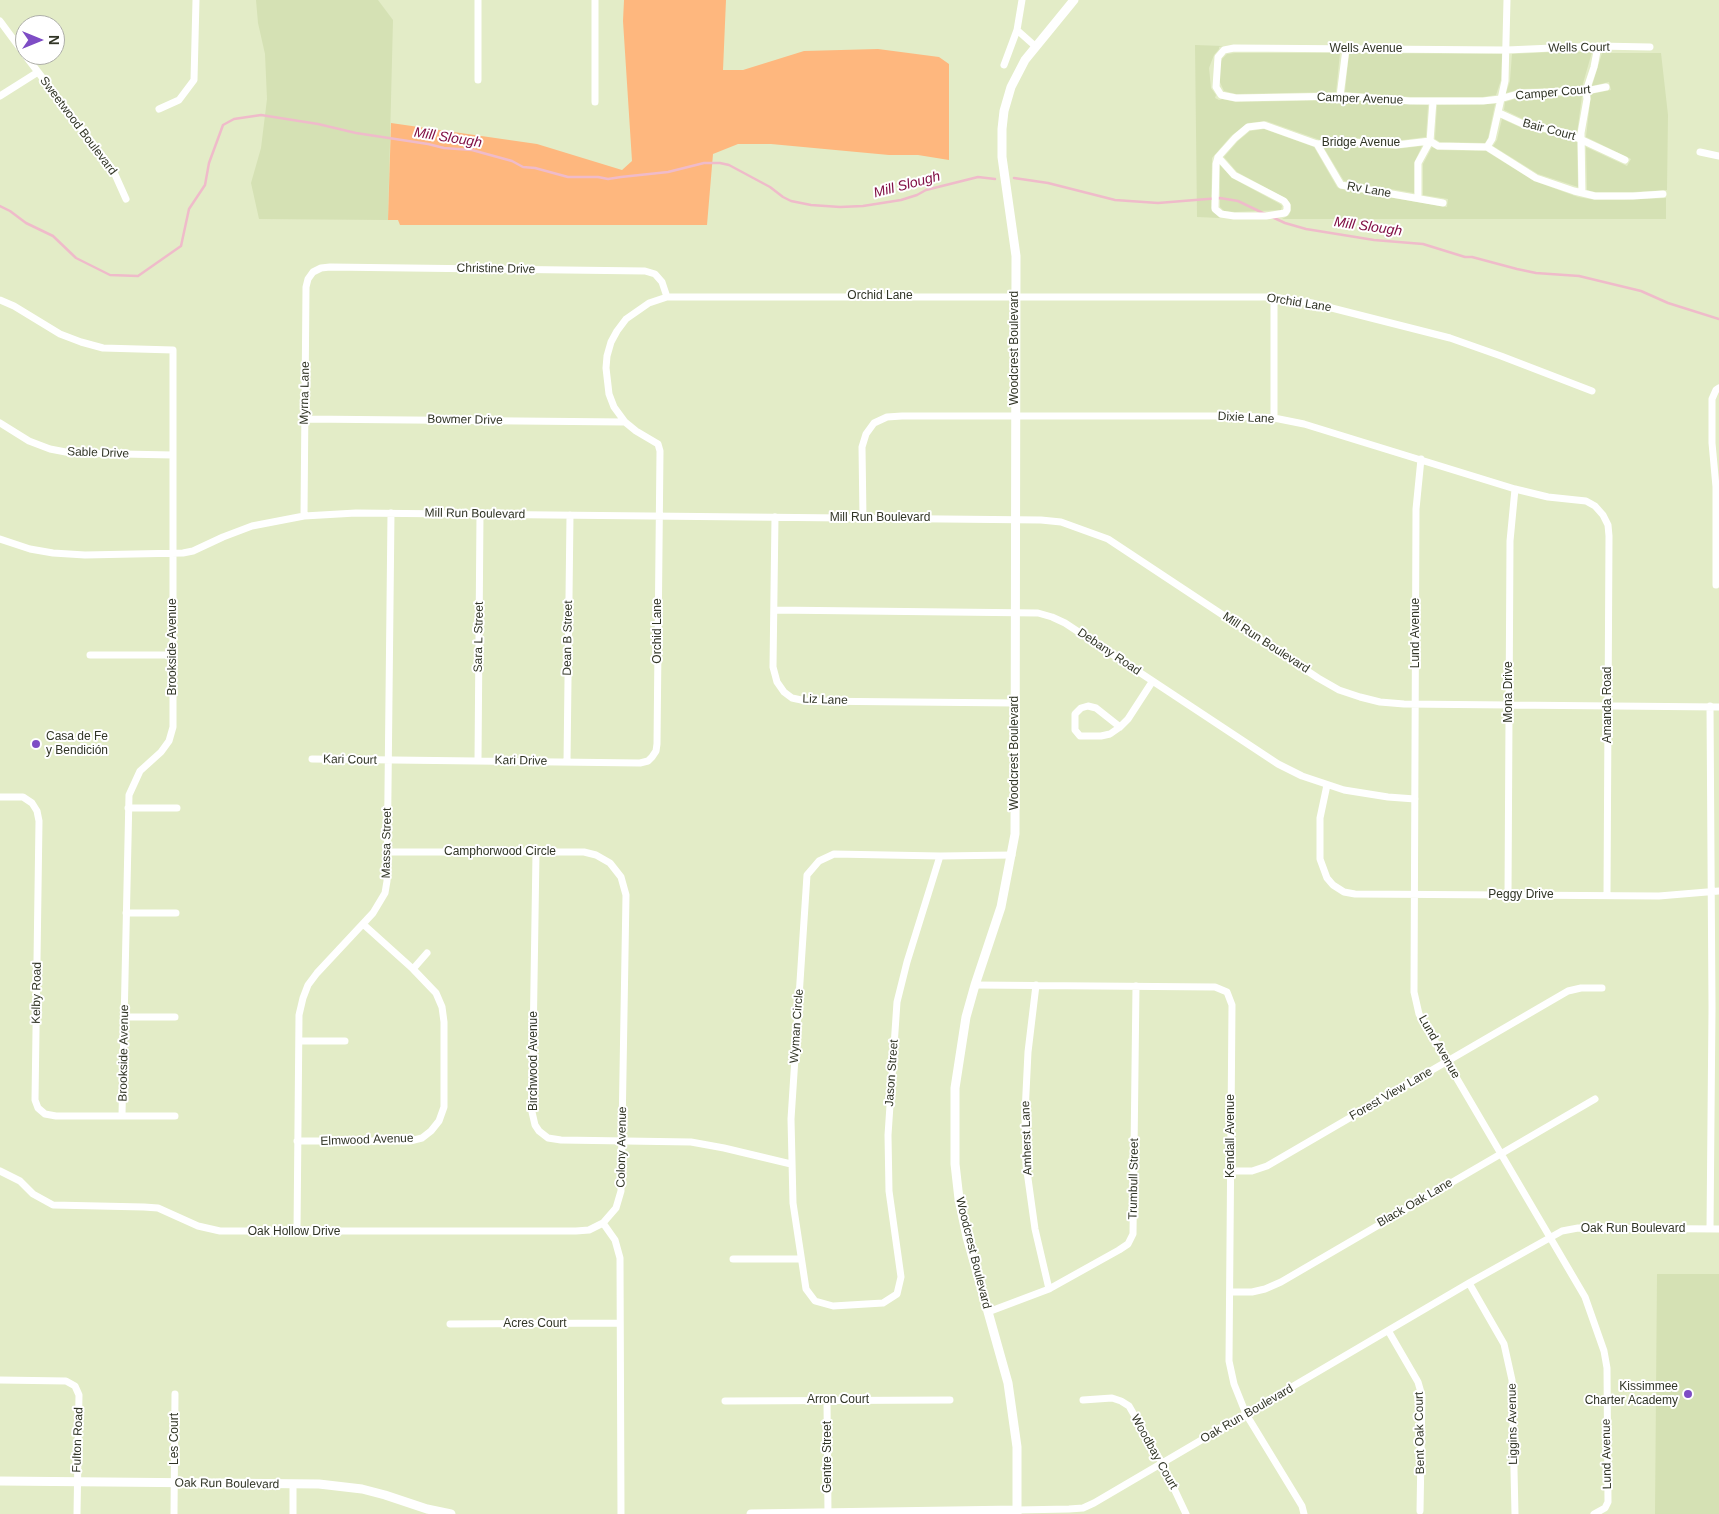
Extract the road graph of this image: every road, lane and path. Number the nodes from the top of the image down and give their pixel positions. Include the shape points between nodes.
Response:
1 (196, 0) edge
2 (478, 0) edge
3 (595, 0) edge
4 (1022, 0) edge
5 (1074, 0) edge
6 (1507, 0) edge
7 (0, 21) edge
8 (1017, 30) junction
9 (15, 41) edge
10 (1035, 46) junction
11 (1598, 46) junction
12 (1650, 47) dead end
13 (1346, 49) junction
14 (1507, 50) junction
15 (33, 65) edge
16 (1004, 65) dead end
17 (38, 72) junction
18 (478, 80) dead end
19 (1606, 87) dead end
20 (1586, 91) junction
21 (1221, 95) joint
22 (0, 96) edge
23 (1340, 96) junction
24 (1500, 99) junction
25 (1434, 100) junction
26 (595, 102) dead end
27 (158, 109) dead end
28 (1499, 113) junction
29 (1582, 139) junction
30 (1430, 140) junction
31 (1317, 144) junction
32 (1487, 147) junction
33 (1700, 152) dead end
34 (1719, 156) edge
35 (1218, 157) junction
36 (1625, 160) dead end
37 (1582, 193) junction
38 (1663, 194) dead end
39 (1418, 198) junction
40 (126, 199) dead end
41 (1443, 202) dead end
42 (312, 272) joint
43 (1016, 296) junction
44 (667, 297) junction
45 (1274, 297) junction
46 (0, 300) edge
47 (1719, 388) edge
48 (1592, 391) dead end
49 (1015, 416) junction
50 (1274, 418) junction
51 (305, 419) junction
52 (625, 422) junction
53 (0, 423) edge
54 (173, 455) junction
55 (1421, 459) junction
56 (1515, 489) junction
57 (391, 513) junction
58 (480, 514) junction
59 (570, 515) junction
60 (1603, 515) joint
61 (304, 516) junction
62 (659, 516) junction
63 (774, 517) junction
64 (863, 518) junction
65 (1016, 518) junction
66 (0, 539) edge
67 (173, 553) junction
68 (1716, 585) dead end
69 (774, 610) junction
70 (1015, 613) junction
71 (90, 655) dead end
72 (173, 655) junction
73 (1152, 682) junction
74 (1015, 703) junction
75 (1416, 705) junction
76 (1509, 705) junction
77 (1608, 706) junction
78 (1710, 706) junction
79 (1719, 707) edge
80 (1120, 727) junction
81 (652, 757) joint
82 (312, 759) dead end
83 (387, 760) junction
84 (478, 760) junction
85 (567, 762) junction
86 (1327, 785) junction
87 (0, 797) edge
88 (1415, 799) junction
89 (128, 808) junction
90 (177, 808) dead end
91 (387, 852) junction
92 (536, 853) junction
93 (1012, 854) junction
94 (940, 856) junction
95 (610, 864) joint
96 (1719, 890) edge
97 (1710, 892) junction
98 (1414, 893) junction
99 (1508, 895) junction
100 (1607, 895) junction
101 (126, 913) junction
102 (176, 913) dead end
103 (363, 924) junction
104 (427, 953) dead end
105 (413, 969) junction
106 (975, 985) junction
107 (1036, 985) junction
108 (1136, 986) junction
109 (1602, 988) dead end
110 (1715, 1008) edge
111 (124, 1017) junction
112 (175, 1018) dead end
113 (299, 1041) junction
114 (345, 1041) dead end
115 (1447, 1061) junction
116 (1595, 1099) dead end
117 (122, 1115) junction
118 (1715, 1115) edge
119 (175, 1116) dead end
120 (298, 1141) junction
121 (622, 1141) junction
122 (1501, 1153) junction
123 (791, 1164) junction
124 (0, 1171) edge
125 (1231, 1171) junction
126 (603, 1223) junction
127 (1719, 1229) edge
128 (1710, 1230) junction
129 (298, 1232) junction
130 (1550, 1238) junction
131 (733, 1259) dead end
132 (800, 1259) junction
133 (1469, 1283) junction
134 (1050, 1289) junction
135 (1230, 1292) junction
136 (897, 1294) joint
137 (988, 1312) junction
138 (620, 1323) junction
139 (450, 1324) dead end
140 (1389, 1332) junction
141 (0, 1380) edge
142 (175, 1394) dead end
143 (827, 1400) junction
144 (950, 1400) dead end
145 (1082, 1400) dead end
146 (725, 1401) dead end
147 (1246, 1414) junction
148 (1162, 1463) junction
149 (0, 1481) edge
150 (77, 1482) junction
151 (174, 1483) junction
152 (293, 1484) junction
153 (1420, 1511) dead end
154 (1017, 1512) edge
155 (828, 1513) edge
156 (77, 1514) edge
157 (174, 1514) edge
158 (293, 1514) edge
159 (451, 1514) edge
160 (621, 1514) edge
161 (751, 1514) edge
162 (1186, 1514) edge
163 (1304, 1514) edge
164 (1515, 1514) edge
165 (1594, 1514) edge

1 - 27 street via 194,80 179,100
2 - 18 street
3 - 26 street
4 - 8 street
5 - 10 street, Woodcrest Boulevard
6 - 14 street
7 - 9 street, Sweetwood Boulevard
8 - 10 street
8 - 16 street
10 - 43 street, Woodcrest Boulevard via 1012,87 1002,129 1003,164 1016,256
11 - 12 street, Wells Court
11 - 14 street, Wells Court
11 - 20 street
13 - 14 street, Wells Avenue
13 - 21 street, Wells Avenue via 1224,50 1218,57 1216,87
13 - 23 street
14 - 24 street
15 - 17 street, Sweetwood Boulevard
17 - 22 street
17 - 40 street, Sweetwood Boulevard via 113,170
19 - 20 street, Camper Court
20 - 24 street, Camper Court via 1521,93
20 - 29 street
21 - 23 street, Camper Avenue via 1236,98
23 - 25 street, Camper Avenue
24 - 25 street, Camper Avenue
24 - 28 street
25 - 30 street
28 - 29 street, Bair Court via 1524,124
28 - 32 street
29 - 36 street, Bair Court
29 - 37 street
30 - 31 street, Bridge Avenue via 1396,145
30 - 32 street, Bridge Avenue via 1438,146
30 - 39 street via 1418,163
31 - 35 street, Bridge Avenue via 1264,125 1248,127
31 - 39 street, Rv Lane via 1341,185
32 - 37 street via 1536,178
33 - 34 street
35 - 35 street via 1234,174 1284,201 1287,205 1285,213 1234,216 1221,214 1215,209
37 - 38 street via 1595,196
39 - 41 street, Rv Lane
42 - 44 street, Christine Drive via 330,267 645,271 655,274 662,282
42 - 51 street, Myrna Lane via 306,287
43 - 44 street, Orchid Lane
43 - 45 street, Orchid Lane
43 - 49 street, Woodcrest Boulevard
44 - 52 street, Orchid Lane via 648,303 626,319 617,331 607,356 609,394
45 - 48 street, Orchid Lane via 1312,303 1450,338
45 - 50 street
46 - 54 street, Brookside Avenue via 60,334 81,342 103,348 173,350
47 - 68 street via 1712,399
49 - 50 street, Dixie Lane
49 - 64 street, Dixie Lane via 902,416 874,423 862,447
49 - 65 street, Woodcrest Boulevard
50 - 55 street, Dixie Lane
51 - 52 street, Bowmer Drive
51 - 61 street, Myrna Lane
52 - 62 street, Orchid Lane via 658,444
53 - 54 street, Sable Drive via 29,441 71,454
54 - 67 street, Brookside Avenue
55 - 56 street, Dixie Lane
55 - 75 street, Lund Avenue via 1416,509
56 - 60 street, Dixie Lane via 1586,501
56 - 76 street, Mona Drive via 1510,541
57 - 58 street, Mill Run Boulevard
57 - 61 street, Mill Run Boulevard
57 - 83 street, Massa Street
58 - 59 street, Mill Run Boulevard
58 - 84 street, Sara L Street
59 - 62 street, Mill Run Boulevard
59 - 85 street, Dean B Street
60 - 77 street, Amanda Road via 1609,536
61 - 67 street, Mill Run Boulevard via 252,526 193,551
62 - 63 street, Mill Run Boulevard
62 - 81 street, Orchid Lane via 657,744
63 - 64 street, Mill Run Boulevard
63 - 69 street, Liz Lane
64 - 65 street, Mill Run Boulevard
65 - 70 street, Woodcrest Boulevard
65 - 75 street, Mill Run Boulevard via 1061,522 1108,540 1339,690 1380,702
66 - 67 street, Mill Run Boulevard via 30,550 53,553
67 - 72 street, Brookside Avenue
69 - 70 street, Debany Road
69 - 74 street, Liz Lane via 773,667 777,682 792,698 806,701
70 - 73 street, Debany Road via 1038,613 1059,620
70 - 74 street, Woodcrest Boulevard
71 - 72 street
72 - 89 street, Brookside Avenue via 173,727 169,741 140,771
73 - 80 street
73 - 86 street, Debany Road via 1278,764
74 - 93 street, Woodcrest Boulevard via 1015,834
75 - 76 street, Mill Run Boulevard
75 - 88 street, Lund Avenue
76 - 77 street, Mill Run Boulevard
76 - 99 street, Mona Drive
77 - 78 street, Mill Run Boulevard
77 - 100 street, Amanda Road
78 - 79 street, Mill Run Boulevard
78 - 97 street
80 - 80 street via 1110,734 1080,736 1076,730 1076,714 1081,708 1096,708
81 - 85 street, Kari Drive via 640,763
82 - 83 street, Kari Court
83 - 84 street, Kari Drive
83 - 91 street, Massa Street
84 - 85 street, Kari Drive
86 - 88 street, Debany Road
86 - 98 street, Peggy Drive via 1320,818 1320,859 1327,878 1344,892 1355,894
87 - 117 street, Kelby Road via 23,797 32,803 40,821 35,1100 38,1108 46,1114
88 - 98 street, Lund Avenue
89 - 90 street
89 - 101 street, Brookside Avenue
91 - 92 street, Camphorwood Circle
91 - 103 street, Massa Street via 385,892 373,914
92 - 95 street, Camphorwood Circle via 584,852
92 - 121 street, Birchwood Avenue via 532,1112 535,1125 548,1138
93 - 94 street, Wyman Circle
93 - 106 street, Woodcrest Boulevard via 1001,907
94 - 123 street, Wyman Circle via 834,854 819,861 807,875
94 - 136 street, Jason Street via 906,962 897,1002 888,1135 889,1191 901,1277
95 - 121 street, Colony Avenue via 621,878 626,895
96 - 97 street, Peggy Drive
97 - 100 street, Peggy Drive via 1659,896
97 - 110 street
98 - 99 street, Peggy Drive
98 - 115 street, Lund Avenue via 1414,992 1419,1014
99 - 100 street, Peggy Drive
101 - 102 street
101 - 111 street, Brookside Avenue
103 - 105 street, Elmwood Avenue
103 - 113 street, Massa Street via 308,984 299,1016
104 - 105 street
105 - 120 street, Elmwood Avenue via 436,993 442,1007 444,1107 439,1121 422,1138 410,1141
106 - 107 street, Kendall Avenue
106 - 137 street, Woodcrest Boulevard via 966,1018 956,1088 955,1164 967,1237
107 - 108 street, Kendall Avenue
107 - 134 street, Amherst Lane via 1028,1052 1026,1164 1035,1229
108 - 125 street, Kendall Avenue via 1216,988 1227,992 1232,1005
108 - 134 street, Trumbull Street via 1133,1234 1128,1244 1119,1250
109 - 115 street, Forest View Lane via 1568,991
110 - 118 street
111 - 112 street
111 - 117 street, Brookside Avenue
113 - 114 street
113 - 120 street, Massa Street
115 - 122 street, Lund Avenue
115 - 125 street, Forest View Lane via 1267,1166
116 - 122 street, Black Oak Lane
117 - 119 street
118 - 128 street
120 - 129 street, Massa Street
121 - 123 street, Birchwood Avenue via 691,1142
121 - 126 street, Colony Avenue via 621,1191 616,1208
122 - 130 street, Lund Avenue
122 - 135 street, Black Oak Lane via 1281,1282 1252,1292
123 - 132 street, Wyman Circle
124 - 129 street, Oak Hollow Drive via 20,1181 33,1194 53,1206 158,1208 210,1230
125 - 135 street, Kendall Avenue
126 - 129 street, Oak Hollow Drive via 589,1230 576,1231
126 - 138 street via 615,1240 620,1258
127 - 128 street, Oak Run Boulevard
128 - 130 street, Oak Run Boulevard via 1578,1228
130 - 133 street, Oak Run Boulevard
130 - 165 street, Lund Avenue via 1585,1297 1607,1368 1608,1502 1605,1508
131 - 132 street
132 - 136 street, Wyman Circle via 806,1289 815,1301 833,1306 883,1303
133 - 140 street, Oak Run Boulevard
133 - 164 street, Liggins Avenue via 1504,1344 1511,1372
134 - 137 street, Trumbull Street
135 - 147 street, Kendall Avenue via 1229,1361
137 - 154 street, Woodcrest Boulevard via 1008,1383 1014,1421
138 - 139 street, Acres Court
138 - 160 street
140 - 147 street, Oak Run Boulevard
140 - 153 street, Bent Oak Court via 1418,1382 1422,1396
141 - 150 street, Fulton Road via 66,1381 75,1386 79,1396
142 - 151 street, Les Court
143 - 144 street, Arron Court
143 - 146 street, Arron Court
143 - 155 street, Gentre Street
145 - 148 street, Woodbay Court via 1112,1398 1129,1406
147 - 148 street, Oak Run Boulevard
147 - 163 street, Kendall Avenue
148 - 154 street, Oak Run Boulevard via 1084,1508
148 - 162 street, Woodbay Court
149 - 150 street, Oak Run Boulevard
150 - 151 street, Oak Run Boulevard
150 - 156 street, Fulton Road
151 - 152 street, Oak Run Boulevard
151 - 157 street, Les Court
152 - 158 street
152 - 159 street, Oak Run Boulevard via 362,1489
154 - 155 street, Oak Run Boulevard
155 - 161 street, Oak Run Boulevard

